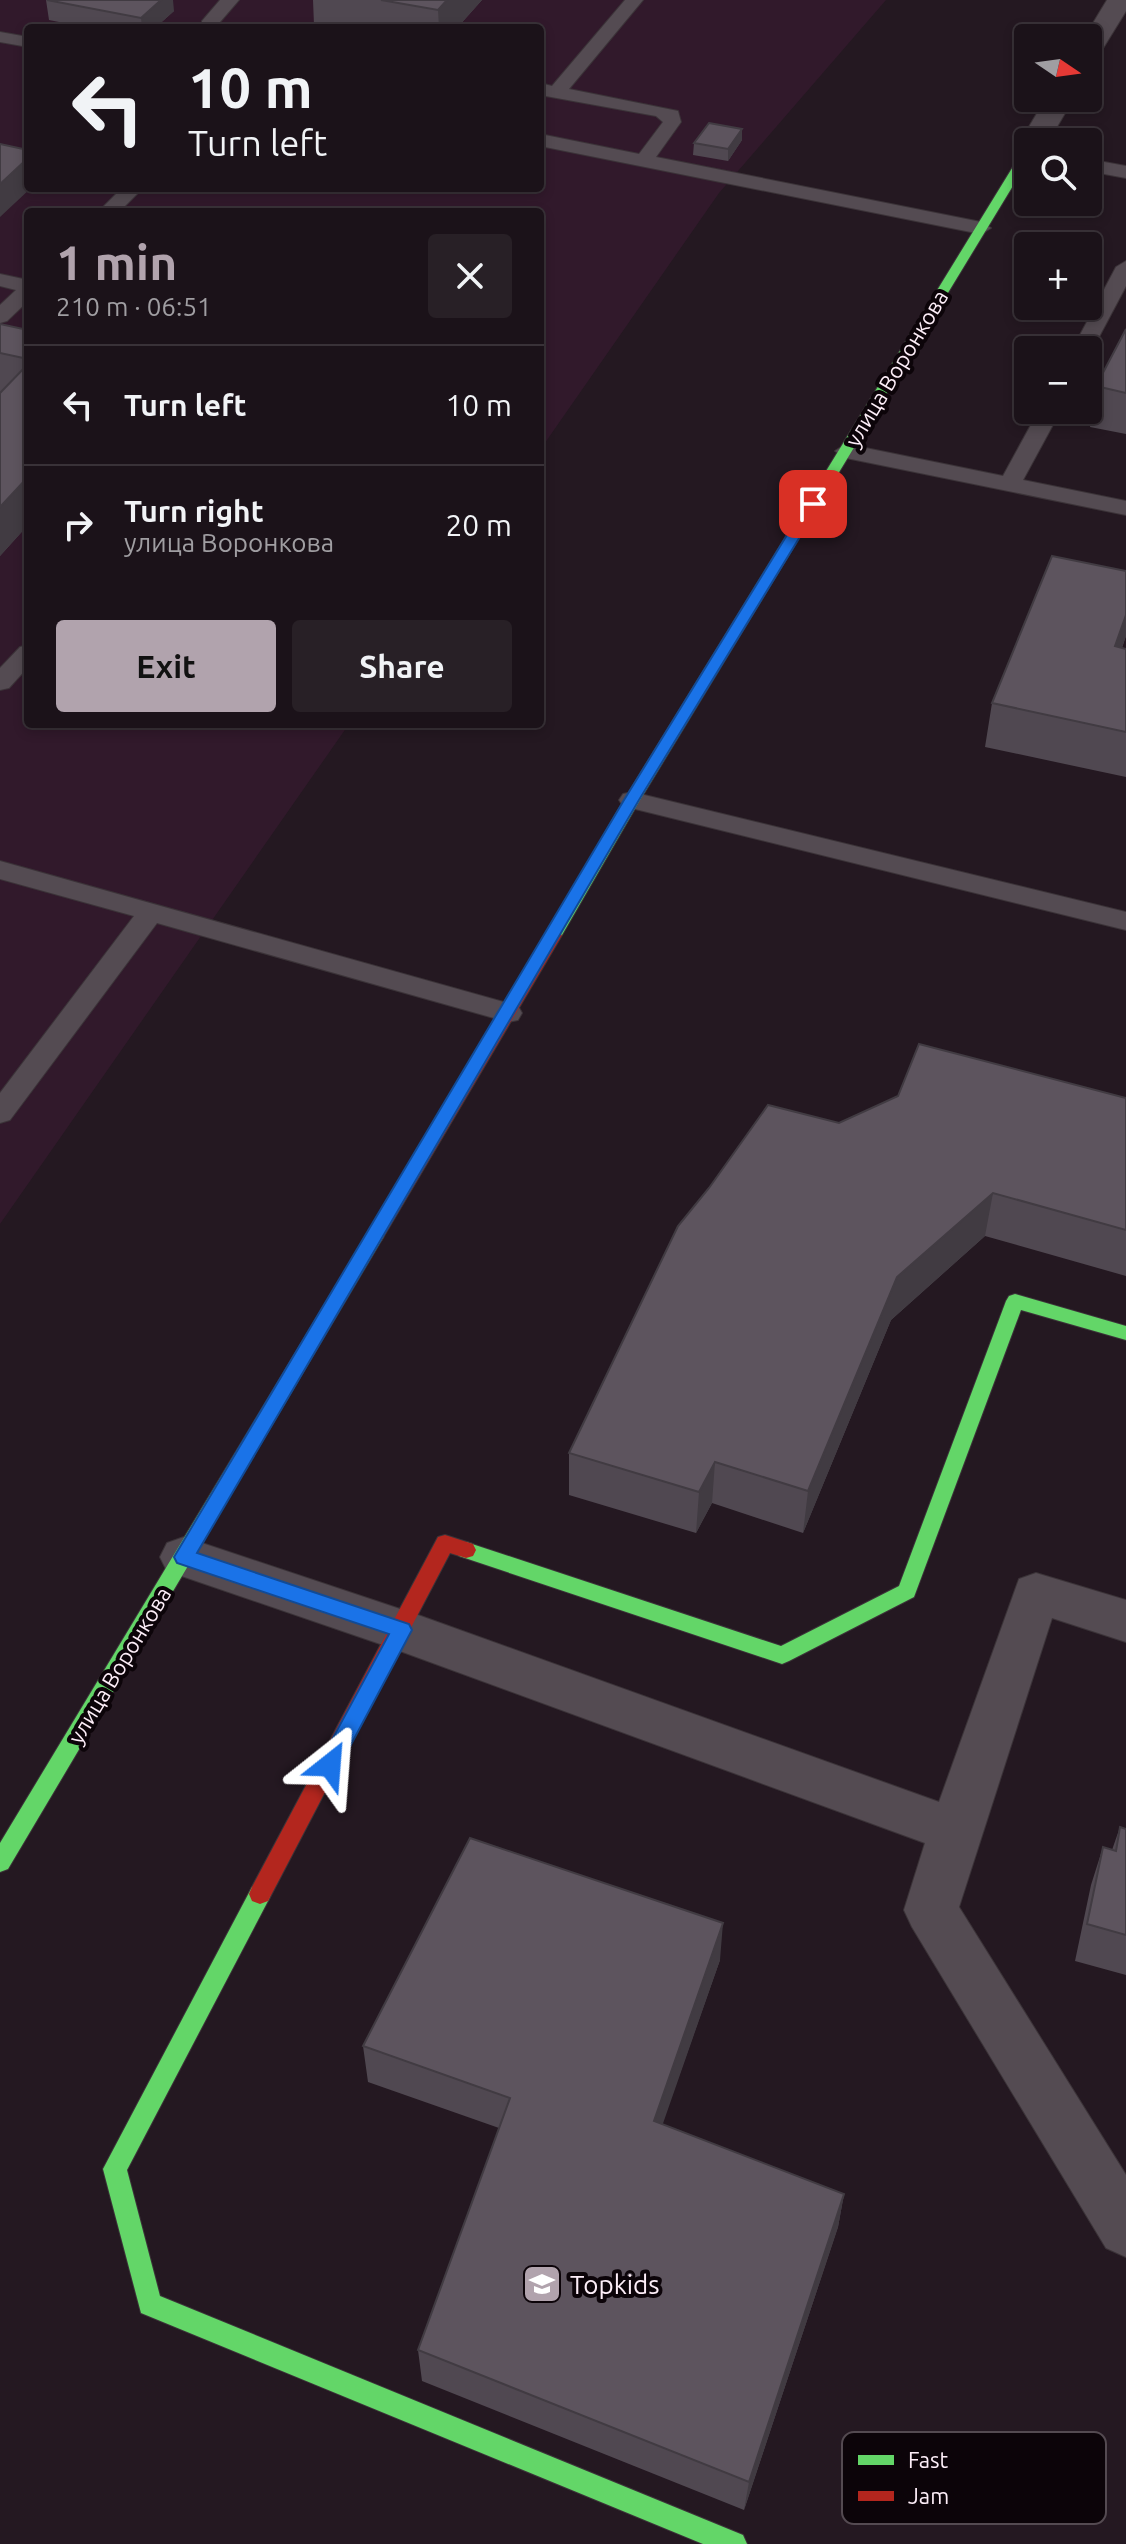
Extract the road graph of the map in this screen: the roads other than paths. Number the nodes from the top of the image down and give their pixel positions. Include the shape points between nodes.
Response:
1 (230, 0) edge
2 (634, 0) edge
3 (1120, 0) edge
4 (211, 24) edge
5 (1102, 29) edge
6 (0, 37) edge
7 (24, 41) edge
8 (548, 90) edge
9 (544, 141) edge
10 (644, 160) junction
11 (1102, 168) edge
12 (1126, 172) edge
13 (1014, 175) edge
14 (129, 192) edge
15 (112, 208) edge
16 (981, 228) junction
17 (1126, 267) edge
18 (0, 280) edge
19 (24, 287) edge
20 (24, 292) edge
21 (0, 317) edge
22 (1089, 336) edge
23 (1042, 424) edge
24 (846, 451) junction
25 (1009, 486) junction
26 (1126, 508) edge
27 (24, 656) edge
28 (0, 683) edge
29 (632, 800) junction
30 (0, 870) edge
31 (151, 912) junction
32 (1126, 921) edge
33 (508, 1013) junction
34 (0, 1113) edge
35 (1126, 1333) edge
36 (184, 1557) junction
37 (1126, 1621) edge
38 (401, 1630) junction
39 (955, 1831) junction
40 (0, 1862) edge
41 (1126, 2228) edge
42 (734, 2544) edge

1 - 4 lane
2 - 8 lane
3 - 5 street
6 - 7 lane
8 - 10 lane via 671,115 672,122
9 - 10 lane
10 - 16 lane
11 - 12 lane
13 - 16 street, улица Воронкова
14 - 15 lane
16 - 24 street, улица Воронкова
17 - 22 lane
18 - 19 lane
20 - 21 lane
23 - 25 lane
24 - 25 lane
24 - 29 street, улица Воронкова
25 - 26 lane
27 - 28 lane
29 - 32 lane
29 - 33 street, улица Воронкова
30 - 31 lane
31 - 33 lane
31 - 34 lane
33 - 36 street, улица Воронкова
35 - 38 street via 1015,1301 907,1591 782,1655 445,1543
36 - 38 street
36 - 40 street, улица Воронкова
37 - 39 street via 1036,1593
38 - 39 street
38 - 42 street via 115,2169 150,2304
39 - 41 street via 931,1910

